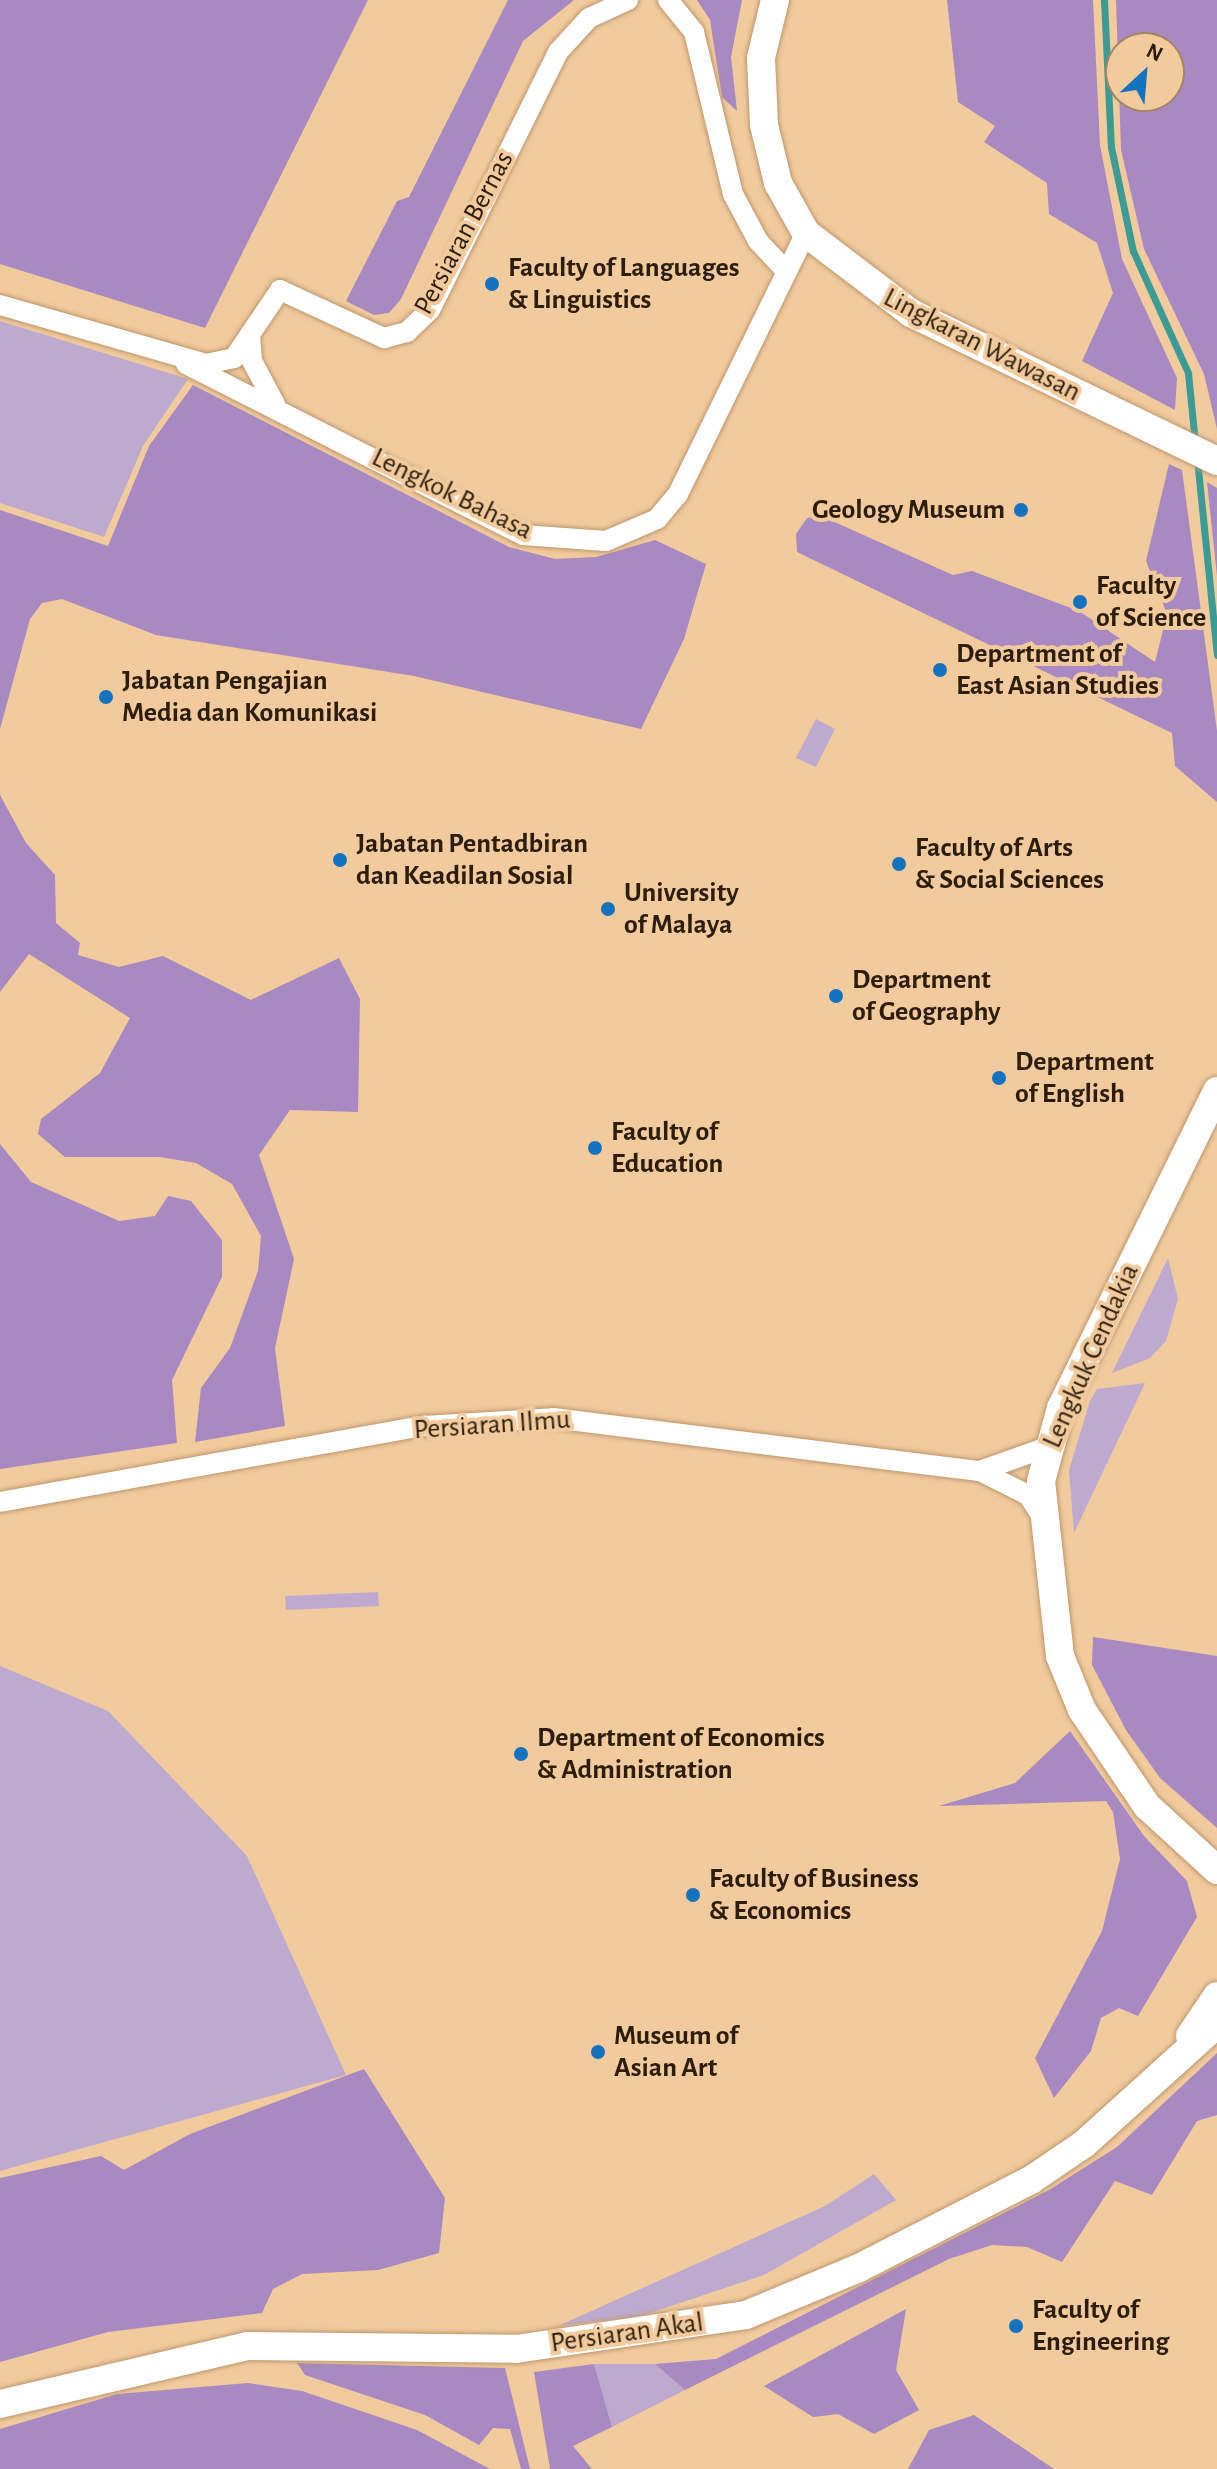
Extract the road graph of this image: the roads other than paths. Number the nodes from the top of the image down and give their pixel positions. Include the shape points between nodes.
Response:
1 (628, 0) edge
2 (668, 0) edge
3 (775, 0) edge
4 (806, 233) junction
5 (785, 270) junction
6 (0, 305) edge
7 (250, 334) junction
8 (180, 358) junction
9 (275, 404) junction
10 (1217, 461) edge
11 (1217, 1091) edge
12 (1047, 1447) junction
13 (980, 1471) junction
14 (4, 1501) edge
15 (1041, 1515) junction
16 (1176, 1837) junction
17 (1217, 1854) edge
18 (1217, 1870) edge
19 (1217, 1890) edge
20 (1217, 1996) edge
21 (1217, 2024) edge
22 (1183, 2051) junction
23 (0, 2404) edge

1 - 7 street, Persiaran Bernas via 589,18 558,52 420,321 384,338 280,290
2 - 5 street via 694,32 733,194 758,241
3 - 4 street, Lingkaran Wawasan via 761,58 764,125 778,183
4 - 5 street, Lengkok Bahasa
4 - 10 street, Lingkaran Wawasan via 911,313
5 - 9 street, Lengkok Bahasa via 678,494 657,519 606,541 523,535
6 - 8 street, Persiaran Bernas
7 - 8 street, Persiaran Bernas via 221,363
7 - 9 street via 252,361
8 - 9 street, Lengkok Bahasa
11 - 12 street, Lengkuk Cendakia
12 - 13 street, Persiaran Ilmu
12 - 15 street, Lengkuk Cendakia
13 - 14 street, Persiaran Ilmu via 553,1418 424,1426
13 - 15 street, Persiaran Ilmu via 1028,1495
15 - 16 street, Lengkuk Cendakia via 1067,1677 1118,1765
16 - 17 street
16 - 18 street, Lengkuk Cendakia
16 - 19 street
20 - 22 street, Persiaran Akal
21 - 22 street, Persiaran Akal
22 - 23 street, Persiaran Akal via 1084,2144 1031,2180 859,2268 746,2315 516,2349 247,2346

